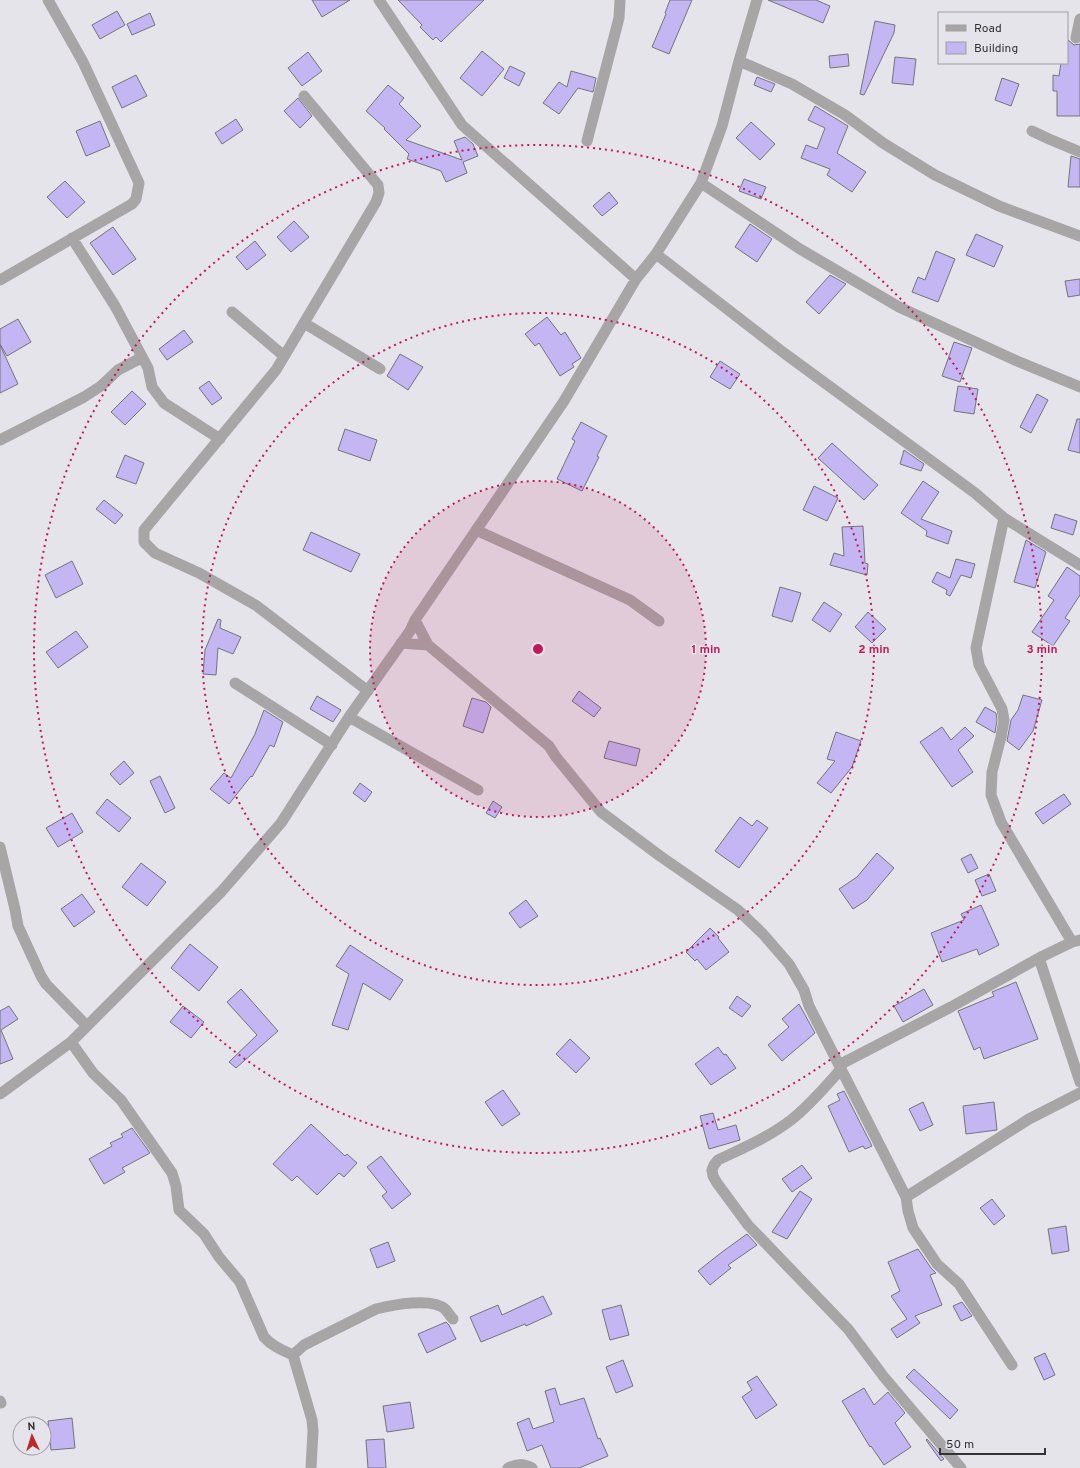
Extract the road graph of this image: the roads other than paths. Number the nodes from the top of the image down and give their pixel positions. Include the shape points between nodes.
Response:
1 (48, 0) edge
2 (379, 0) edge
3 (620, 0) edge
4 (757, 0) edge
5 (1080, 19) edge
6 (1076, 38) dead end
7 (739, 61) junction
8 (304, 96) dead end
9 (1032, 131) dead end
10 (587, 141) dead end
11 (1080, 152) edge
12 (701, 183) junction
13 (1080, 236) edge
14 (72, 238) junction
15 (656, 254) junction
16 (0, 280) edge
17 (636, 280) junction
18 (232, 312) dead end
19 (304, 323) junction
20 (284, 356) junction
21 (141, 358) junction
22 (380, 369) dead end
23 (1080, 387) edge
24 (220, 439) junction
25 (0, 440) edge
26 (1004, 518) junction
27 (476, 530) junction
28 (1080, 566) edge
29 (415, 620) junction
30 (659, 621) dead end
31 (401, 643) junction
32 (428, 645) junction
33 (235, 683) dead end
34 (368, 690) junction
35 (349, 717) junction
36 (332, 745) junction
37 (478, 790) dead end
38 (0, 847) edge
39 (1076, 941) edge
40 (1039, 958) junction
41 (87, 1026) junction
42 (71, 1042) junction
43 (840, 1067) junction
44 (1080, 1082) edge
45 (1080, 1093) edge
46 (0, 1094) edge
47 (906, 1197) junction
48 (453, 1320) dead end
49 (294, 1355) junction
50 (1012, 1365) dead end
51 (956, 1466) edge
52 (311, 1468) edge
53 (508, 1468) edge
54 (532, 1468) edge

1 - 14 street via 83,62 138,183 136,198 132,204
2 - 17 street via 462,125
3 - 10 street via 619,18
4 - 7 street
5 - 6 street
7 - 12 street via 722,126
7 - 13 street via 792,84 845,115 883,143 935,175 999,206
8 - 19 street via 378,185 379,193
9 - 11 street
12 - 15 street
12 - 23 street via 800,249 899,307
14 - 16 street
14 - 21 street via 115,306
15 - 17 street
15 - 26 street via 784,353 975,493
17 - 27 street via 564,401
18 - 20 street
19 - 20 street
19 - 22 street
20 - 24 street via 276,370
21 - 24 street via 148,368 152,387 164,402
21 - 25 street via 118,370 84,397
24 - 34 street via 144,530 144,542 155,553 199,573 257,606
26 - 28 street
26 - 39 street via 976,648 979,665 1002,709 1004,720 992,772 991,795 1001,822
27 - 29 street
27 - 30 street via 630,600
29 - 31 street
29 - 32 street
31 - 32 street
31 - 34 street
32 - 43 street via 549,746 601,812 732,905 752,923 789,964
33 - 36 street
34 - 35 street
35 - 36 street
35 - 37 street
36 - 41 street via 281,824 222,892
38 - 41 street via 18,926 44,980
39 - 40 street
40 - 43 street
40 - 44 street
41 - 42 street
42 - 46 street
42 - 49 street via 93,1073 121,1100 172,1173 180,1210 204,1234 240,1282 264,1337 273,1345
43 - 47 street
43 - 51 street via 811,1102 790,1120 766,1136 718,1160 712,1170 713,1176 748,1225 848,1329
45 - 47 street via 1029,1119
47 - 50 street via 913,1228 937,1264 959,1284
48 - 49 street via 444,1309 434,1304 385,1306 304,1345
49 - 52 street via 312,1420
53 - 54 street via 519,1464

